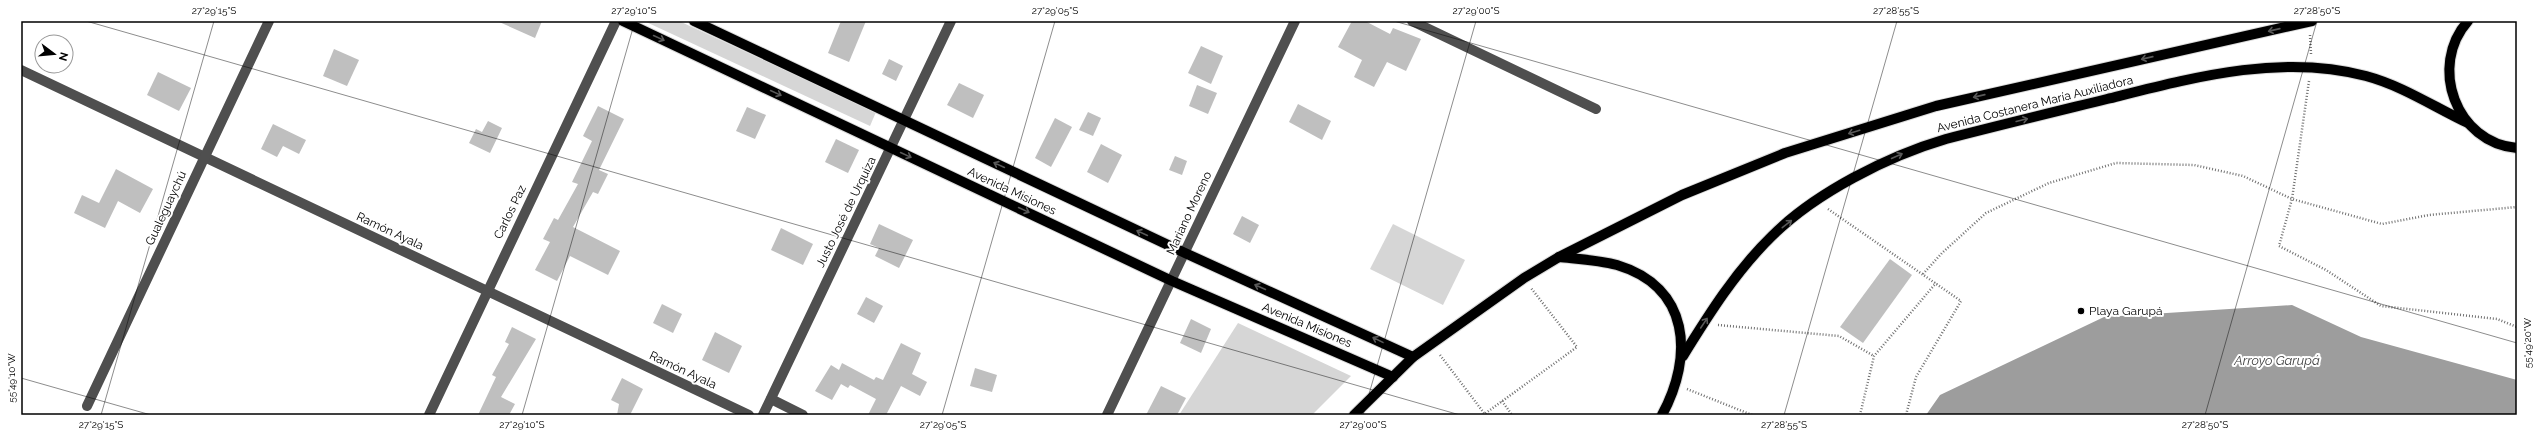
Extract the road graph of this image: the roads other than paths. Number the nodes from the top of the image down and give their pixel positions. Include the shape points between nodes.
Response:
1 (269, 21) edge
2 (616, 21) edge
3 (623, 21) edge
4 (694, 21) edge
5 (951, 21) edge
6 (1295, 21) edge
7 (1412, 21) edge
8 (2310, 21) edge
9 (2468, 21) edge
10 (21, 70) edge
11 (1596, 109) dead end
12 (904, 120) junction
13 (2468, 123) junction
14 (891, 148) junction
15 (2517, 148) edge
16 (204, 156) junction
17 (1184, 253) junction
18 (1559, 257) junction
19 (1172, 280) junction
20 (487, 291) junction
21 (1683, 356) junction
22 (1413, 357) junction
23 (1393, 377) junction
24 (771, 399) junction
25 (87, 406) dead end
26 (429, 415) edge
27 (749, 415) edge
28 (763, 415) edge
29 (803, 415) edge
30 (1107, 415) edge
31 (1354, 415) edge
32 (1662, 415) edge

1 - 16 street, Gualeguaychú
2 - 20 street, Carlos Paz
3 -> 14 main road, Avenida Misiones
4 - 12 main road, Avenida Misiones
5 - 12 street, Justo José de Urquiza
6 - 17 street, Mariano Moreno
7 - 11 street
8 -> 18 main road, Avenida Costanera María Auxiliadora via 1928,108 1785,153 1689,192
9 - 13 main road via 2456,38 2449,62 2452,97
10 - 16 street, Ramón Ayala
12 - 14 street, Justo José de Urquiza
17 -> 12 main road, Avenida Misiones
13 - 15 main road via 2486,138 2508,148
21 -> 13 main road, Avenida Costanera María Auxiliadora via 1742,269 1772,235 1817,200 1881,163 1914,148 2194,77 2237,70 2311,68 2339,71 2386,83
14 -> 19 main road, Avenida Misiones
14 - 24 street, Justo José de Urquiza
16 - 20 street, Ramón Ayala
16 - 25 street, Gualeguaychú
17 - 19 street, Mariano Moreno
22 -> 17 main road, Avenida Misiones
18 - 21 main road via 1617,265 1653,283 1670,302 1678,323
18 - 22 main road, Avenida Costanera María Auxiliadora via 1524,278
19 - 23 main road, Avenida Misiones
19 - 30 street, Mariano Moreno
20 - 26 street, Carlos Paz
20 - 27 street, Ramón Ayala
21 - 32 main road
22 - 23 main road, Avenida Costanera María Auxiliadora
23 - 31 main road, Avenida Costanera María Auxiliadora
24 - 28 street, Justo José de Urquiza
24 - 29 street

